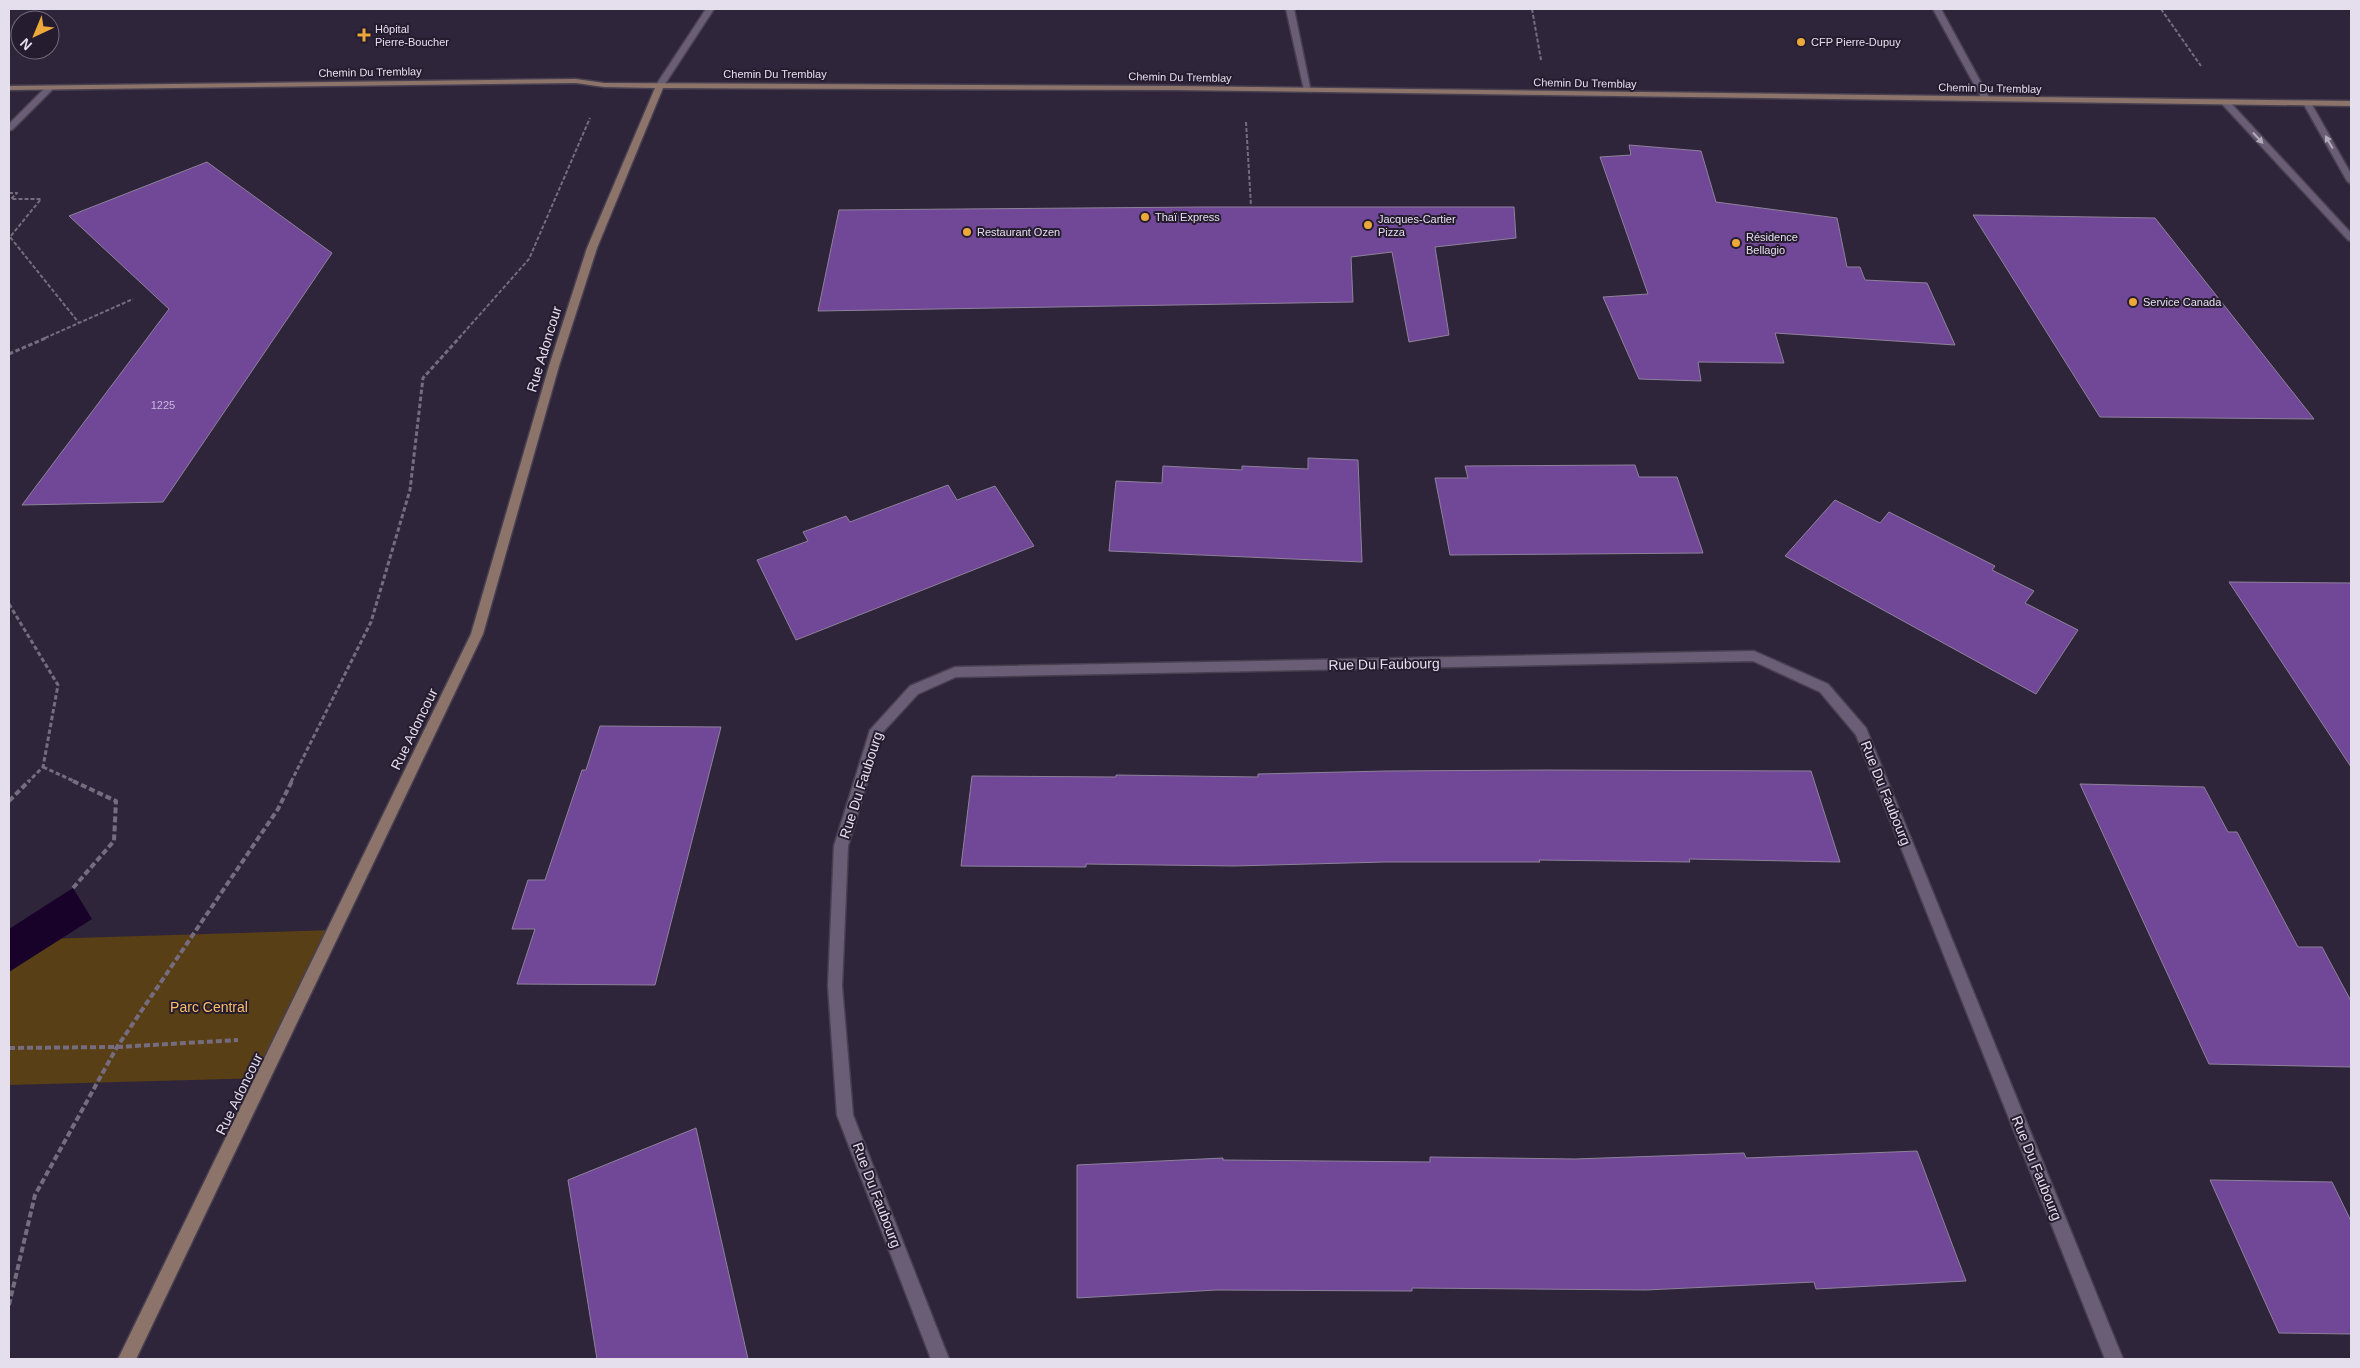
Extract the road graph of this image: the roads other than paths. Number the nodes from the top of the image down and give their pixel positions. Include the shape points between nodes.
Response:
1 (710, 9) edge
2 (1290, 9) edge
3 (1937, 9) edge
4 (660, 85) junction
5 (9, 88) edge
6 (50, 88) junction
7 (1308, 90) junction
8 (1986, 99) junction
9 (2225, 102) junction
10 (2307, 103) junction
11 (2351, 104) edge
12 (9, 128) edge
13 (2351, 181) edge
14 (2351, 238) edge
15 (127, 1359) edge
16 (940, 1359) edge
17 (2114, 1359) edge

1 - 4 street
2 - 7 street
3 - 8 street
4 - 6 street, Chemin Du Tremblay via 604,85 576,81
4 - 7 street, Chemin Du Tremblay
4 - 15 street, Rue Adoncour via 592,248 554,366 477,634
5 - 6 street, Chemin Du Tremblay
6 - 12 street
7 - 8 street, Chemin Du Tremblay
8 - 9 street, Chemin Du Tremblay
9 - 10 street, Chemin Du Tremblay
9 -> 14 street
10 - 11 street, Chemin Du Tremblay
13 -> 10 street
16 - 17 street, Rue Du Faubourg via 846,1115 834,986 841,846 876,730 914,690 954,672 1754,656 1824,688 1861,732

